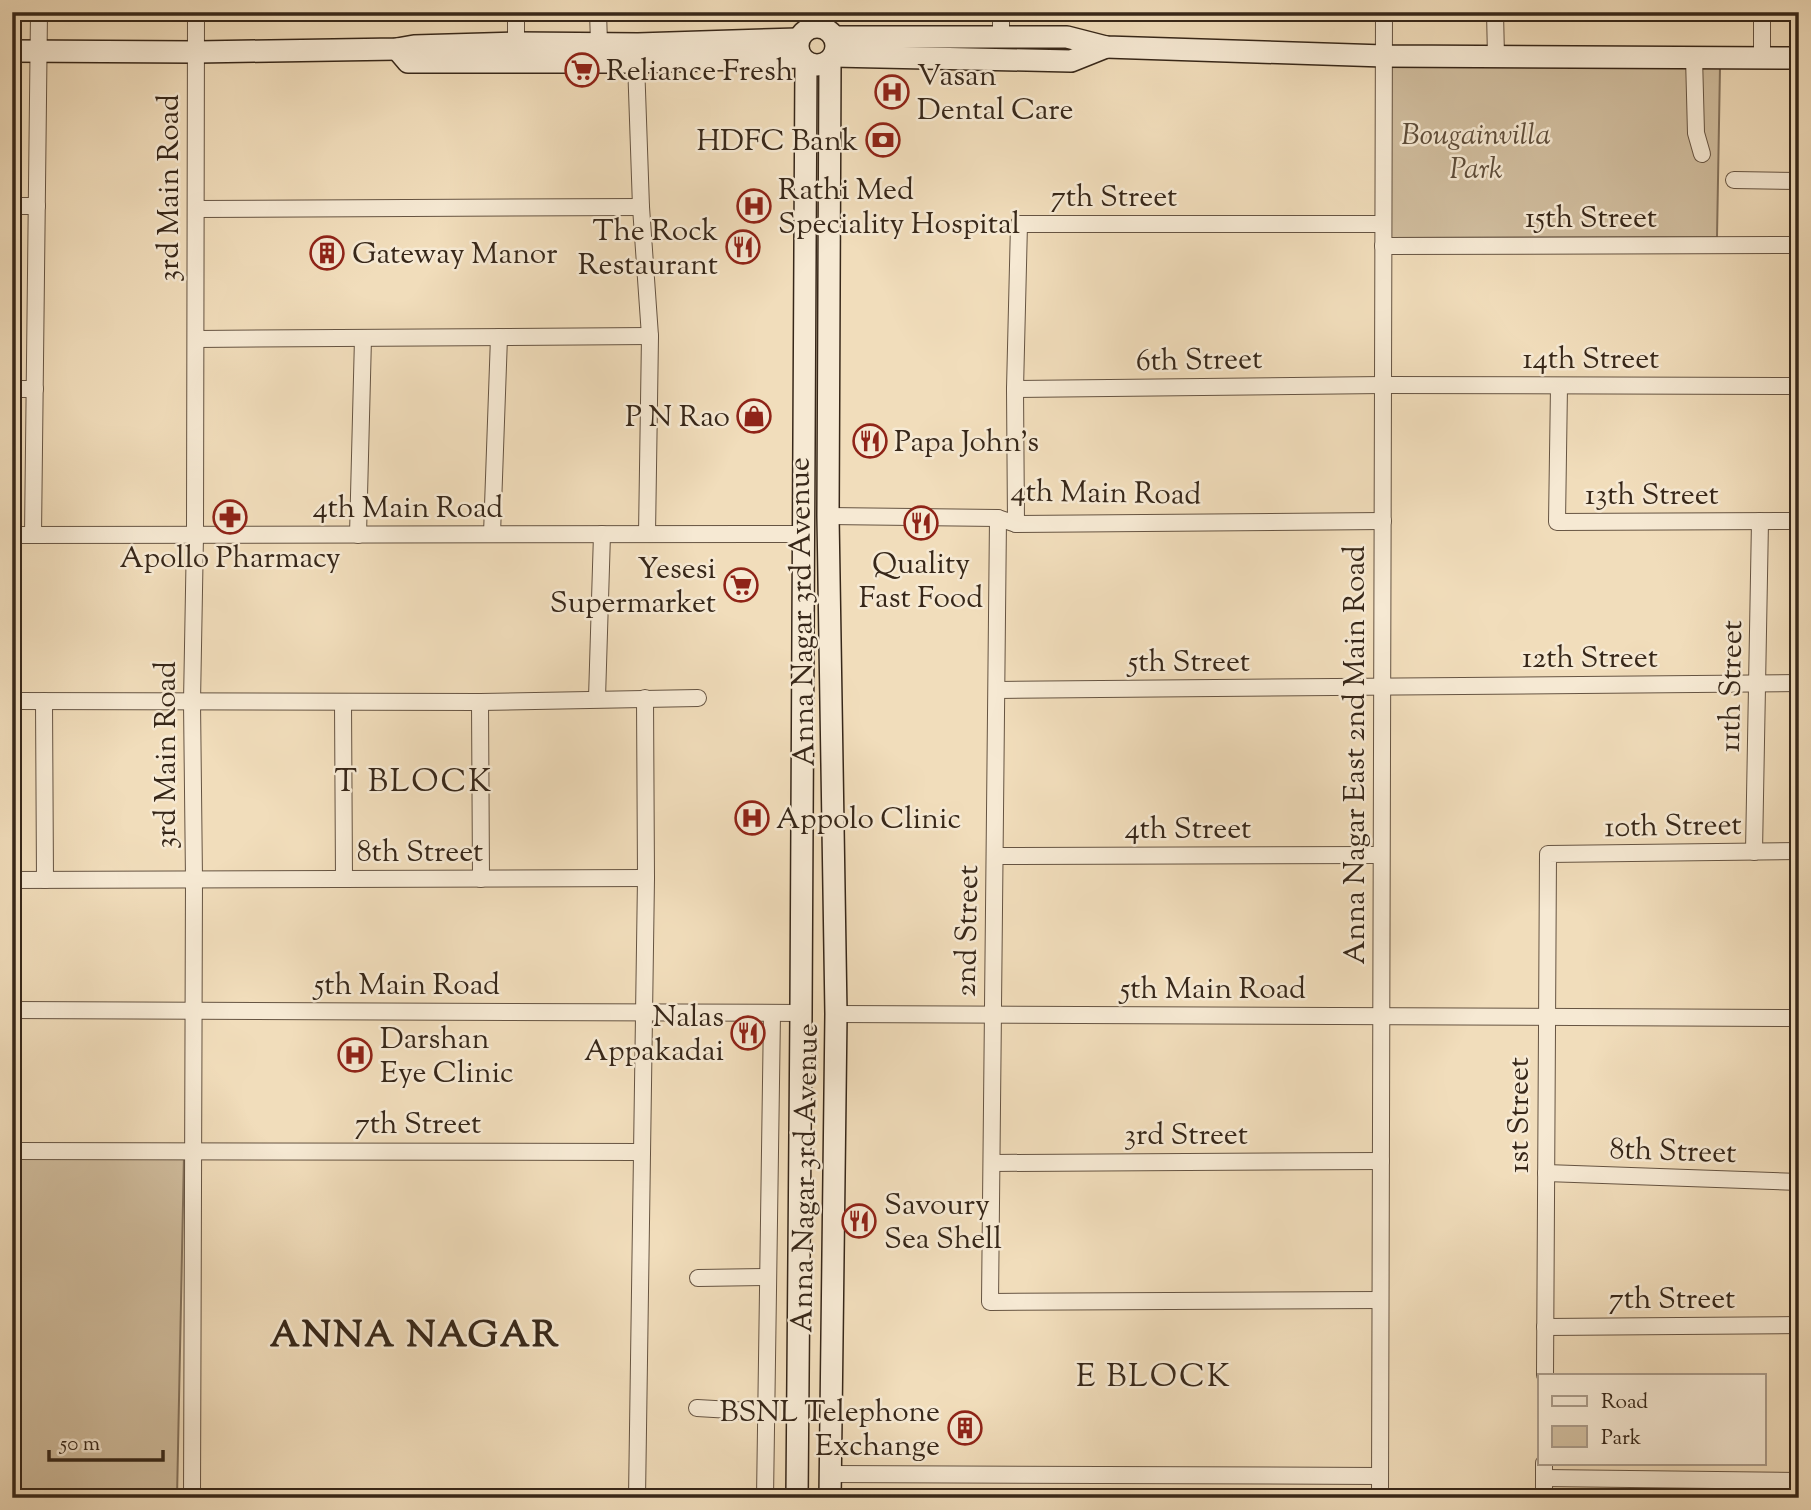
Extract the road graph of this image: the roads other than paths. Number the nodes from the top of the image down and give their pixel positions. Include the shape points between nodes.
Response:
1 (39, 12) edge
2 (196, 12) edge
3 (516, 12) edge
4 (598, 12) edge
5 (1001, 12) edge
6 (1384, 12) edge
7 (1495, 12) edge
8 (1762, 12) edge
9 (1001, 36) junction
10 (832, 40) edge
11 (802, 41) edge
12 (516, 43) junction
13 (599, 43) junction
14 (1106, 47) junction
15 (397, 49) junction
16 (12, 51) edge
17 (38, 51) junction
18 (197, 52) junction
19 (1384, 56) junction
20 (1496, 57) junction
21 (1693, 57) junction
22 (1762, 58) junction
23 (1799, 58) edge
24 (636, 62) junction
25 (1702, 154) dead end
26 (1734, 180) dead end
27 (1799, 181) edge
28 (12, 206) edge
29 (37, 206) junction
30 (641, 207) junction
31 (196, 209) junction
32 (1383, 224) junction
33 (1799, 245) edge
34 (1383, 246) junction
35 (650, 335) junction
36 (499, 337) junction
37 (363, 338) junction
38 (196, 339) junction
39 (1383, 385) junction
40 (1559, 386) junction
41 (1799, 386) edge
42 (12, 389) edge
43 (35, 389) junction
44 (1016, 389) junction
45 (828, 516) junction
46 (998, 518) junction
47 (1383, 521) junction
48 (1760, 521) junction
49 (1799, 521) edge
50 (1016, 524) junction
51 (492, 534) junction
52 (602, 534) junction
53 (647, 534) junction
54 (804, 534) junction
55 (12, 535) edge
56 (33, 535) junction
57 (195, 535) junction
58 (358, 535) junction
59 (1799, 683) edge
60 (1758, 684) junction
61 (1382, 687) junction
62 (996, 690) junction
63 (597, 698) junction
64 (645, 698) junction
65 (698, 698) dead end
66 (12, 701) edge
67 (44, 701) junction
68 (192, 702) junction
69 (343, 702) junction
70 (480, 702) junction
71 (1799, 851) edge
72 (1754, 852) junction
73 (1548, 854) joint
74 (1381, 855) junction
75 (995, 856) junction
76 (646, 878) junction
77 (194, 879) junction
78 (344, 879) junction
79 (481, 879) junction
80 (12, 880) edge
81 (45, 880) junction
82 (12, 1010) edge
83 (193, 1011) junction
84 (644, 1013) junction
85 (772, 1013) junction
86 (801, 1013) junction
87 (836, 1013) junction
88 (993, 1015) junction
89 (1381, 1017) junction
90 (1547, 1017) junction
91 (1799, 1018) edge
92 (12, 1151) edge
93 (193, 1151) junction
94 (642, 1152) junction
95 (1381, 1161) junction
96 (992, 1163) junction
97 (1546, 1173) junction
98 (1799, 1182) edge
99 (768, 1277) junction
100 (698, 1278) dead end
101 (1380, 1300) junction
102 (1799, 1325) edge
103 (1545, 1327) junction
104 (1545, 1374) edge
105 (697, 1408) dead end
106 (766, 1412) junction
107 (1544, 1470) edge
108 (830, 1475) junction
109 (1380, 1476) junction
110 (1799, 1482) edge
111 (192, 1498) edge
112 (637, 1498) edge
113 (765, 1498) edge
114 (797, 1498) edge
115 (830, 1498) edge
116 (1380, 1498) edge
117 (1544, 1498) edge

1 - 17 street
2 - 18 street, 3rd Main Road
3 - 12 street
4 - 13 street
5 - 9 street
6 - 19 street, Anna Nagar East 2nd Main Road
7 - 20 street
8 - 22 street
9 - 10 main road
9 - 14 main road via 1067,37
10 - 11 main road via 813,27
10 - 11 main road via 818,66
10 - 14 main road via 1071,61
10 - 45 main road, Anna Nagar 3rd Avenue
11 - 13 main road
11 - 24 main road
11 - 54 main road, Anna Nagar 3rd Avenue
12 - 13 main road
12 - 15 main road
14 - 19 main road
15 - 18 main road
15 - 24 main road via 408,62
16 - 17 main road
17 - 18 main road
17 - 29 street
18 - 31 street, 3rd Main Road
19 - 20 main road
19 - 32 street, Anna Nagar East 2nd Main Road
20 - 21 main road
21 - 22 main road
21 - 25 street via 1696,133
22 - 23 main road
24 - 30 street
26 - 27 street
28 - 29 street
29 - 43 street
30 - 31 street
30 - 35 street
31 - 38 street, 3rd Main Road
32 - 34 street, Anna Nagar East 2nd Main Road
32 - 44 street, 7th Street via 1019,224
33 - 34 street, 15th Street
34 - 39 street, Anna Nagar East 2nd Main Road
35 - 36 street
35 - 53 street
36 - 37 street
36 - 51 street
37 - 38 street
37 - 58 street
38 - 57 street, 3rd Main Road
39 - 40 street, 14th Street
39 - 44 street, 6th Street
39 - 47 street, Anna Nagar East 2nd Main Road
40 - 41 street, 14th Street
40 - 48 street, 13th Street via 1558,522
42 - 43 street
43 - 56 street
44 - 50 street, 7th Street
45 - 46 street, 4th Main Road
45 - 87 main road, Anna Nagar 3rd Avenue
46 - 50 street, 4th Main Road
46 - 62 street, 2nd Street
47 - 50 street, 4th Main Road
47 - 61 street, Anna Nagar East 2nd Main Road
48 - 49 street, 13th Street
48 - 60 street, 11th Street
51 - 52 street, 4th Main Road
51 - 58 street, 4th Main Road
52 - 53 street, 4th Main Road
52 - 63 street
53 - 54 street, 4th Main Road
54 - 86 main road, Anna Nagar 3rd Avenue
55 - 56 street, 4th Main Road
56 - 57 street, 4th Main Road
57 - 58 street, 4th Main Road
57 - 68 street, 3rd Main Road
59 - 60 street, 12th Street
60 - 61 street, 12th Street
60 - 72 street, 11th Street
61 - 62 street, 5th Street
61 - 74 street, Anna Nagar East 2nd Main Road
62 - 75 street, 2nd Street
63 - 64 street
63 - 70 street
64 - 65 street
64 - 76 street
66 - 67 street
67 - 68 street
67 - 81 street
68 - 69 street
68 - 77 street, 3rd Main Road
69 - 70 street
69 - 78 street
70 - 79 street
71 - 72 street, 10th Street
72 - 73 street, 10th Street
73 - 90 street, 1st Street
74 - 75 street, 4th Street
74 - 89 street, Anna Nagar East 2nd Main Road
75 - 88 street, 2nd Street
76 - 79 street, 8th Street
76 - 84 street
77 - 78 street, 8th Street
77 - 81 street
77 - 83 street, 3rd Main Road
78 - 79 street, 8th Street
80 - 81 street
82 - 83 street, 5th Main Road
83 - 84 street, 5th Main Road
83 - 93 street, 3rd Main Road
84 - 85 street, 5th Main Road
84 - 94 street
85 - 86 street, 5th Main Road
85 - 99 street
86 - 114 main road, Anna Nagar 3rd Avenue
87 - 88 street, 5th Main Road
87 - 108 main road, Anna Nagar 3rd Avenue
88 - 89 street, 5th Main Road
88 - 96 street, 2nd Street
89 - 90 street, 5th Main Road
89 - 95 street, Anna Nagar East 2nd Main Road
90 - 91 street, 5th Main Road
90 - 97 street, 1st Street
92 - 93 street, 7th Street
93 - 94 street, 7th Street
93 - 111 street, 3rd Main Road
94 - 112 street
95 - 96 street, 3rd Street
95 - 101 street, Anna Nagar East 2nd Main Road
96 - 101 street, 2nd Street via 990,1302
97 - 98 street, 8th Street
97 - 103 street, 1st Street
99 - 100 street
99 - 106 street
101 - 109 street, Anna Nagar East 2nd Main Road
102 - 103 street, 7th Street
103 - 104 street, 1st Street
105 - 106 street
106 - 113 street
107 - 110 street
107 - 117 street
108 - 109 street
108 - 115 main road, Anna Nagar 3rd Avenue
109 - 116 street, Anna Nagar East 2nd Main Road

